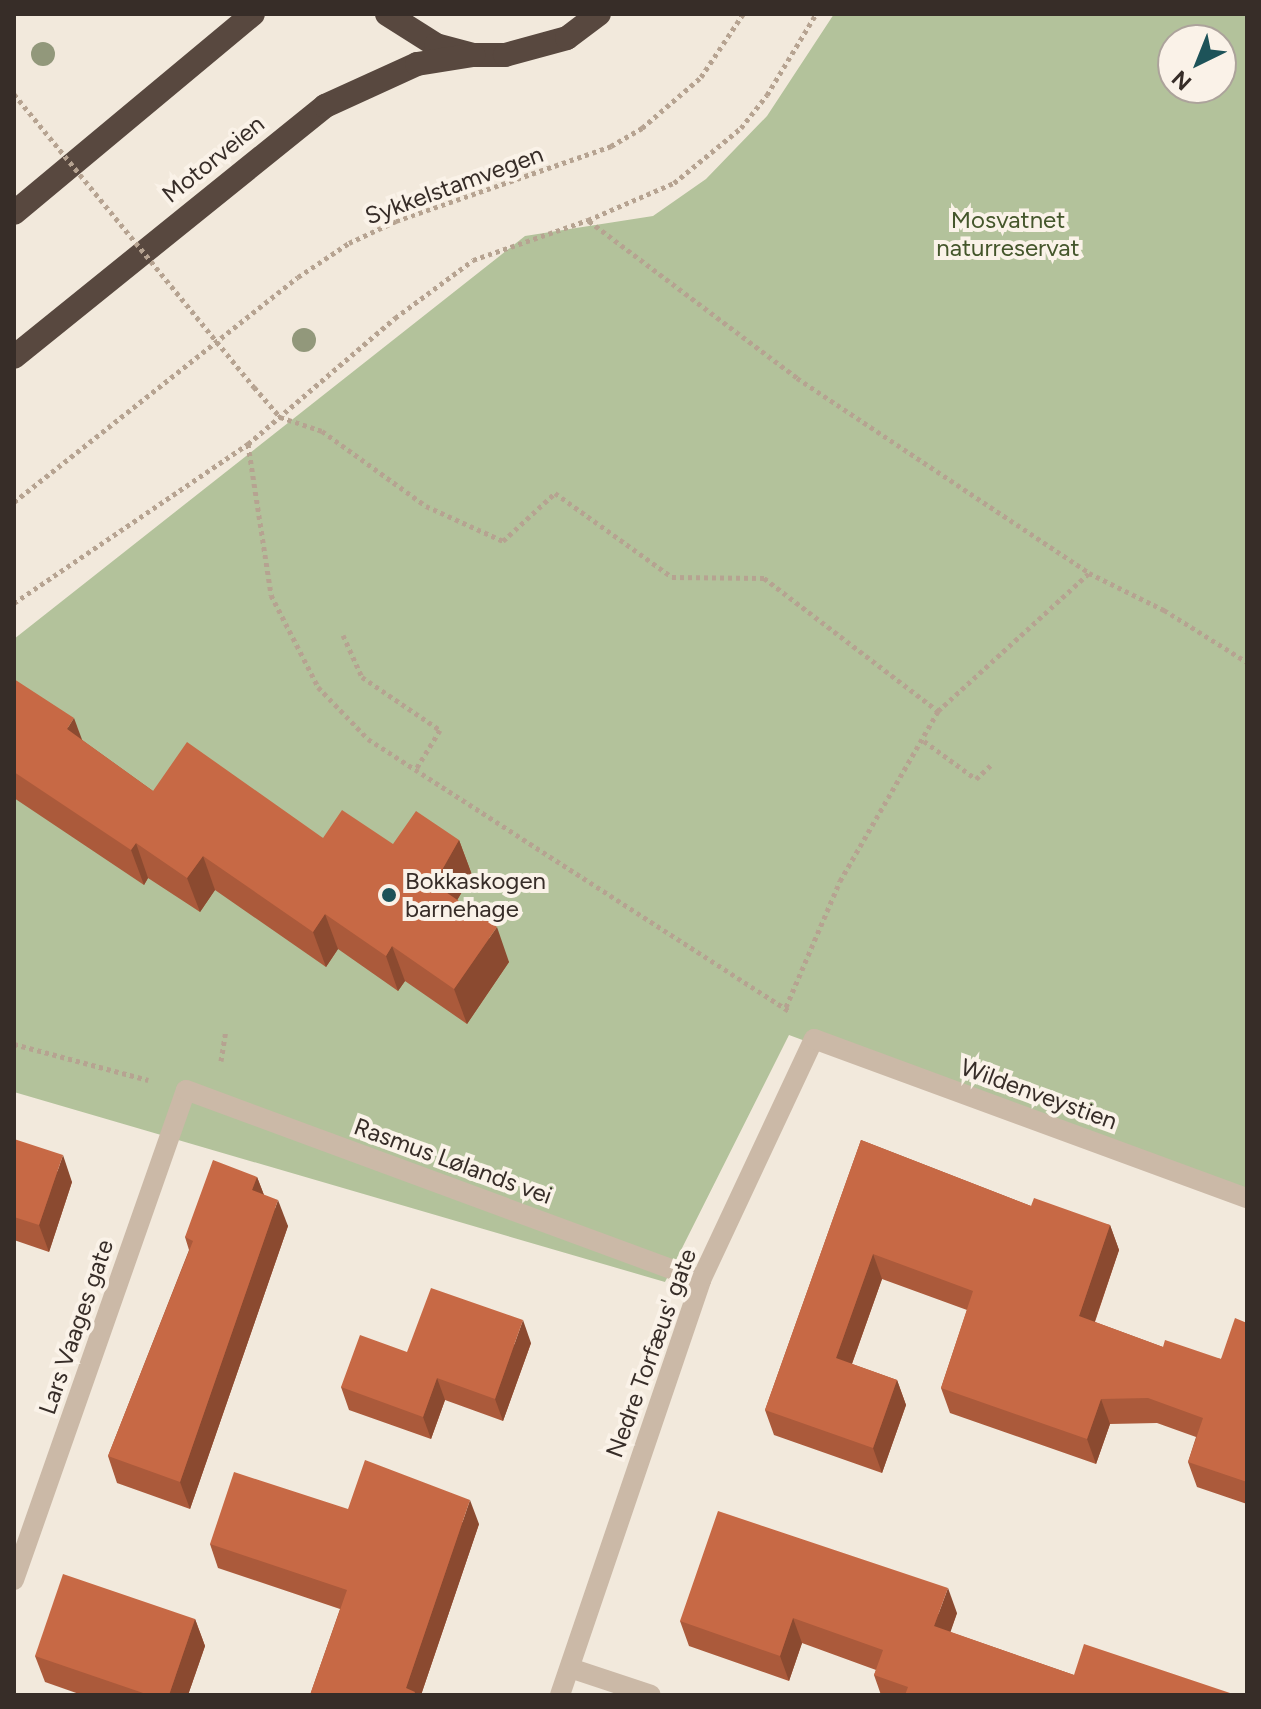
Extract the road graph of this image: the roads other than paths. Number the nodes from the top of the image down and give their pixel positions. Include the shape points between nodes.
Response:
1 (253, 14) edge
2 (387, 14) edge
3 (599, 14) edge
4 (473, 55) junction
5 (14, 213) edge
6 (14, 357) edge
7 (814, 1039) joint
8 (186, 1090) joint
9 (1247, 1198) edge
10 (701, 1280) junction
11 (14, 1580) edge
12 (570, 1668) junction
13 (560, 1695) edge
14 (651, 1695) edge

1 - 5 highway
2 - 4 highway via 436,45
3 - 4 highway, Motorveien via 567,38 538,49
4 - 6 highway, Motorveien via 417,64 325,106
7 - 9 street, Wildenveystien
7 - 10 street, Nedre Torfæus' gate
8 - 10 street, Rasmus Lølands vei
8 - 11 street, Lars Vaages gate
10 - 12 street, Nedre Torfæus' gate
12 - 13 street, Nedre Torfæus' gate
12 - 14 street

